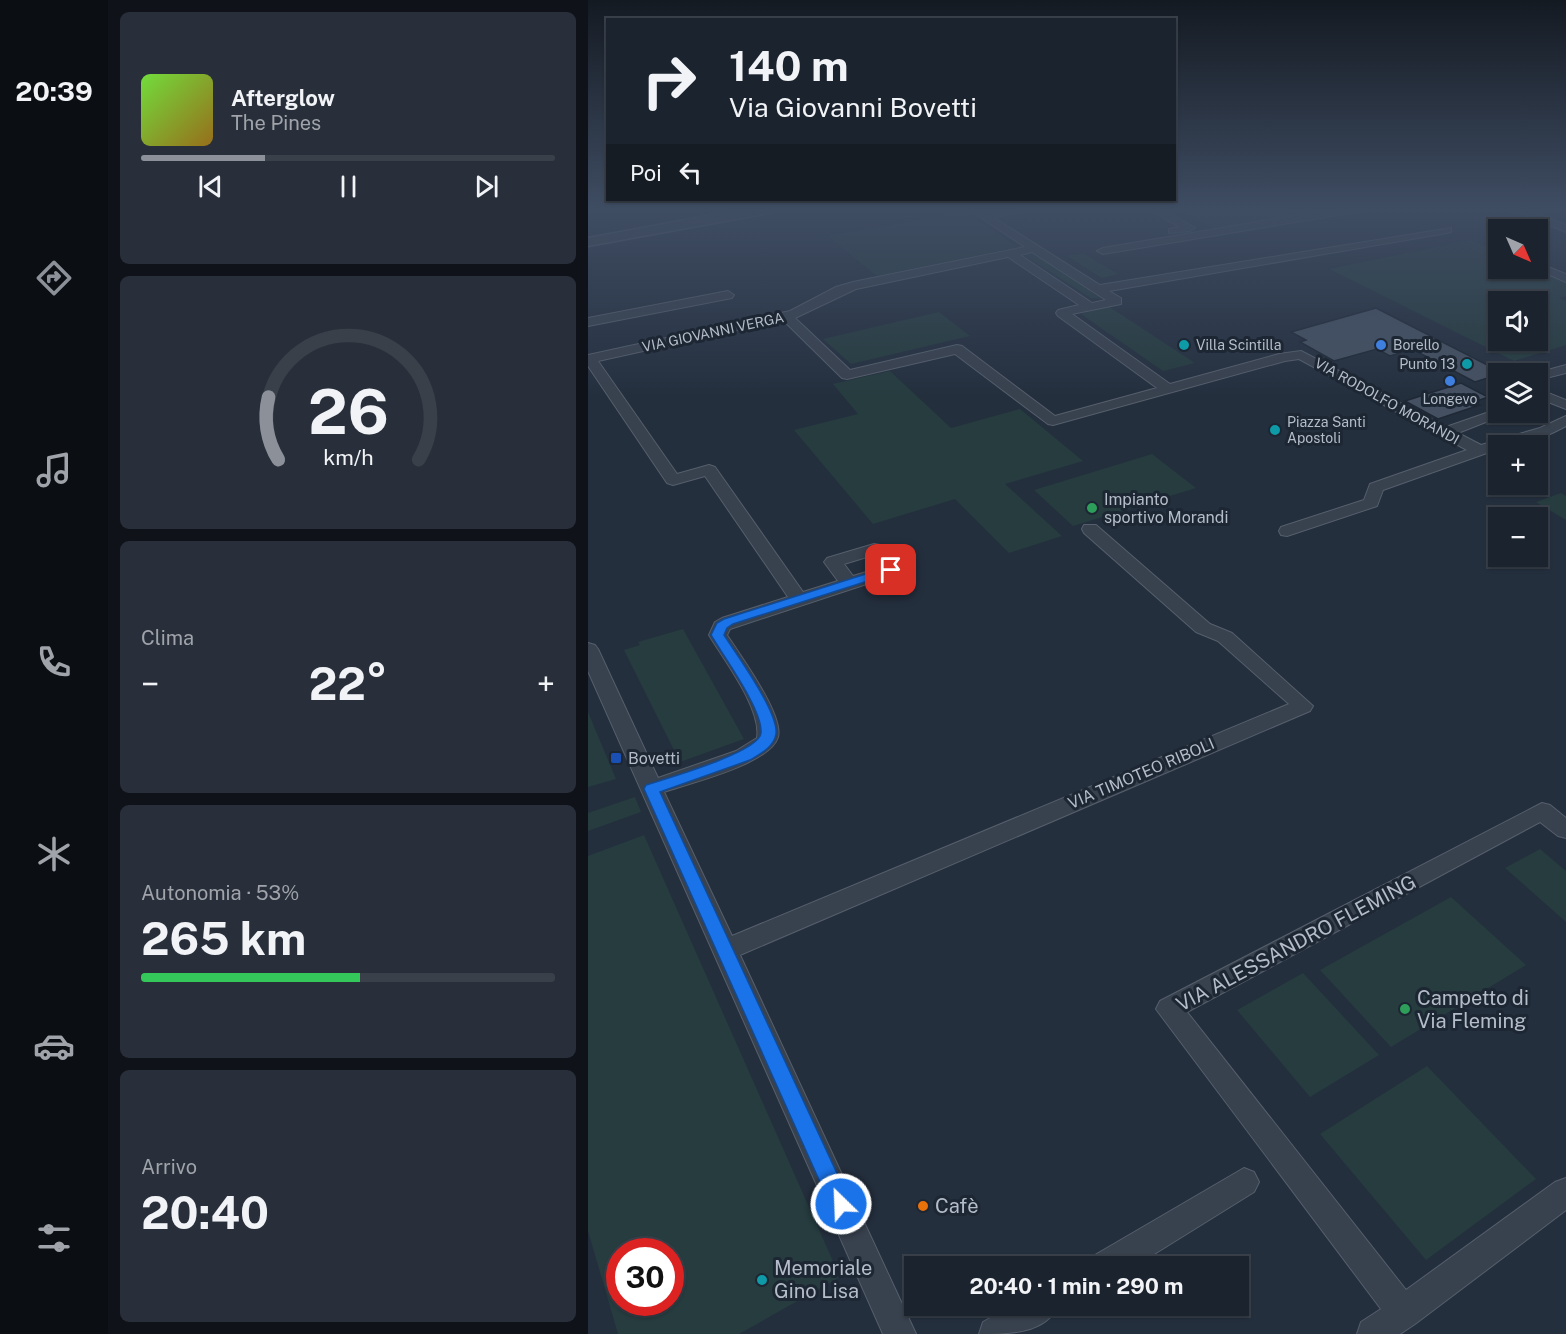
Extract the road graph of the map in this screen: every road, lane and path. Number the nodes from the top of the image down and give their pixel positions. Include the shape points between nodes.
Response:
1 (924, 271) edge
2 (1036, 271) edge
3 (1071, 271) edge
4 (1203, 271) edge
5 (1550, 271) edge
6 (1566, 278) edge
7 (1098, 289) junction
8 (728, 295) dead end
9 (1090, 307) junction
10 (786, 316) junction
11 (588, 322) edge
12 (589, 359) edge
13 (1566, 369) edge
14 (1548, 374) edge
15 (1168, 389) junction
16 (1548, 397) edge
17 (1566, 405) edge
18 (1488, 418) edge
19 (1566, 420) edge
20 (1443, 433) junction
21 (1480, 451) junction
22 (1090, 529) dead end
23 (1287, 531) dead end
24 (849, 583) dead end
25 (798, 599) junction
26 (588, 649) edge
27 (651, 789) junction
28 (1566, 830) edge
29 (725, 950) junction
30 (1244, 1182) dead end
31 (1566, 1192) edge
32 (1122, 1256) edge
33 (1404, 1313) junction
34 (1025, 1316) edge
35 (900, 1334) edge
36 (995, 1334) edge
37 (1374, 1334) edge

1 - 10 street, VIA GIOVANNI VERGA via 846,287
2 - 9 street
3 - 7 street
4 - 7 street
5 - 6 street
7 - 9 street via 1117,301
8 - 11 street
9 - 15 street via 1062,313
10 - 12 street, VIA GIOVANNI VERGA
10 - 15 street, VIA RODOLFO MORANDI via 847,375 957,349 1053,421
12 - 25 street via 673,480 710,470
13 - 14 street
15 - 20 street, VIA RODOLFO MORANDI via 1301,355
16 - 17 street
18 - 20 street
19 - 21 street via 1545,431
20 - 21 street, VIA RODOLFO MORANDI
21 - 23 street via 1376,487 1371,503
22 - 29 street, VIA TIMOTEO RIBOLI via 1203,628 1225,637 1303,706
24 - 25 street
25 - 27 street via 729,621 718,630 765,714 765,741 744,756
26 - 27 street
27 - 29 street
28 - 33 street, VIA ALESSANDRO FLEMING via 1542,811 1169,1009
29 - 35 street
30 - 32 street
31 - 33 street
33 - 37 street
34 - 36 street

